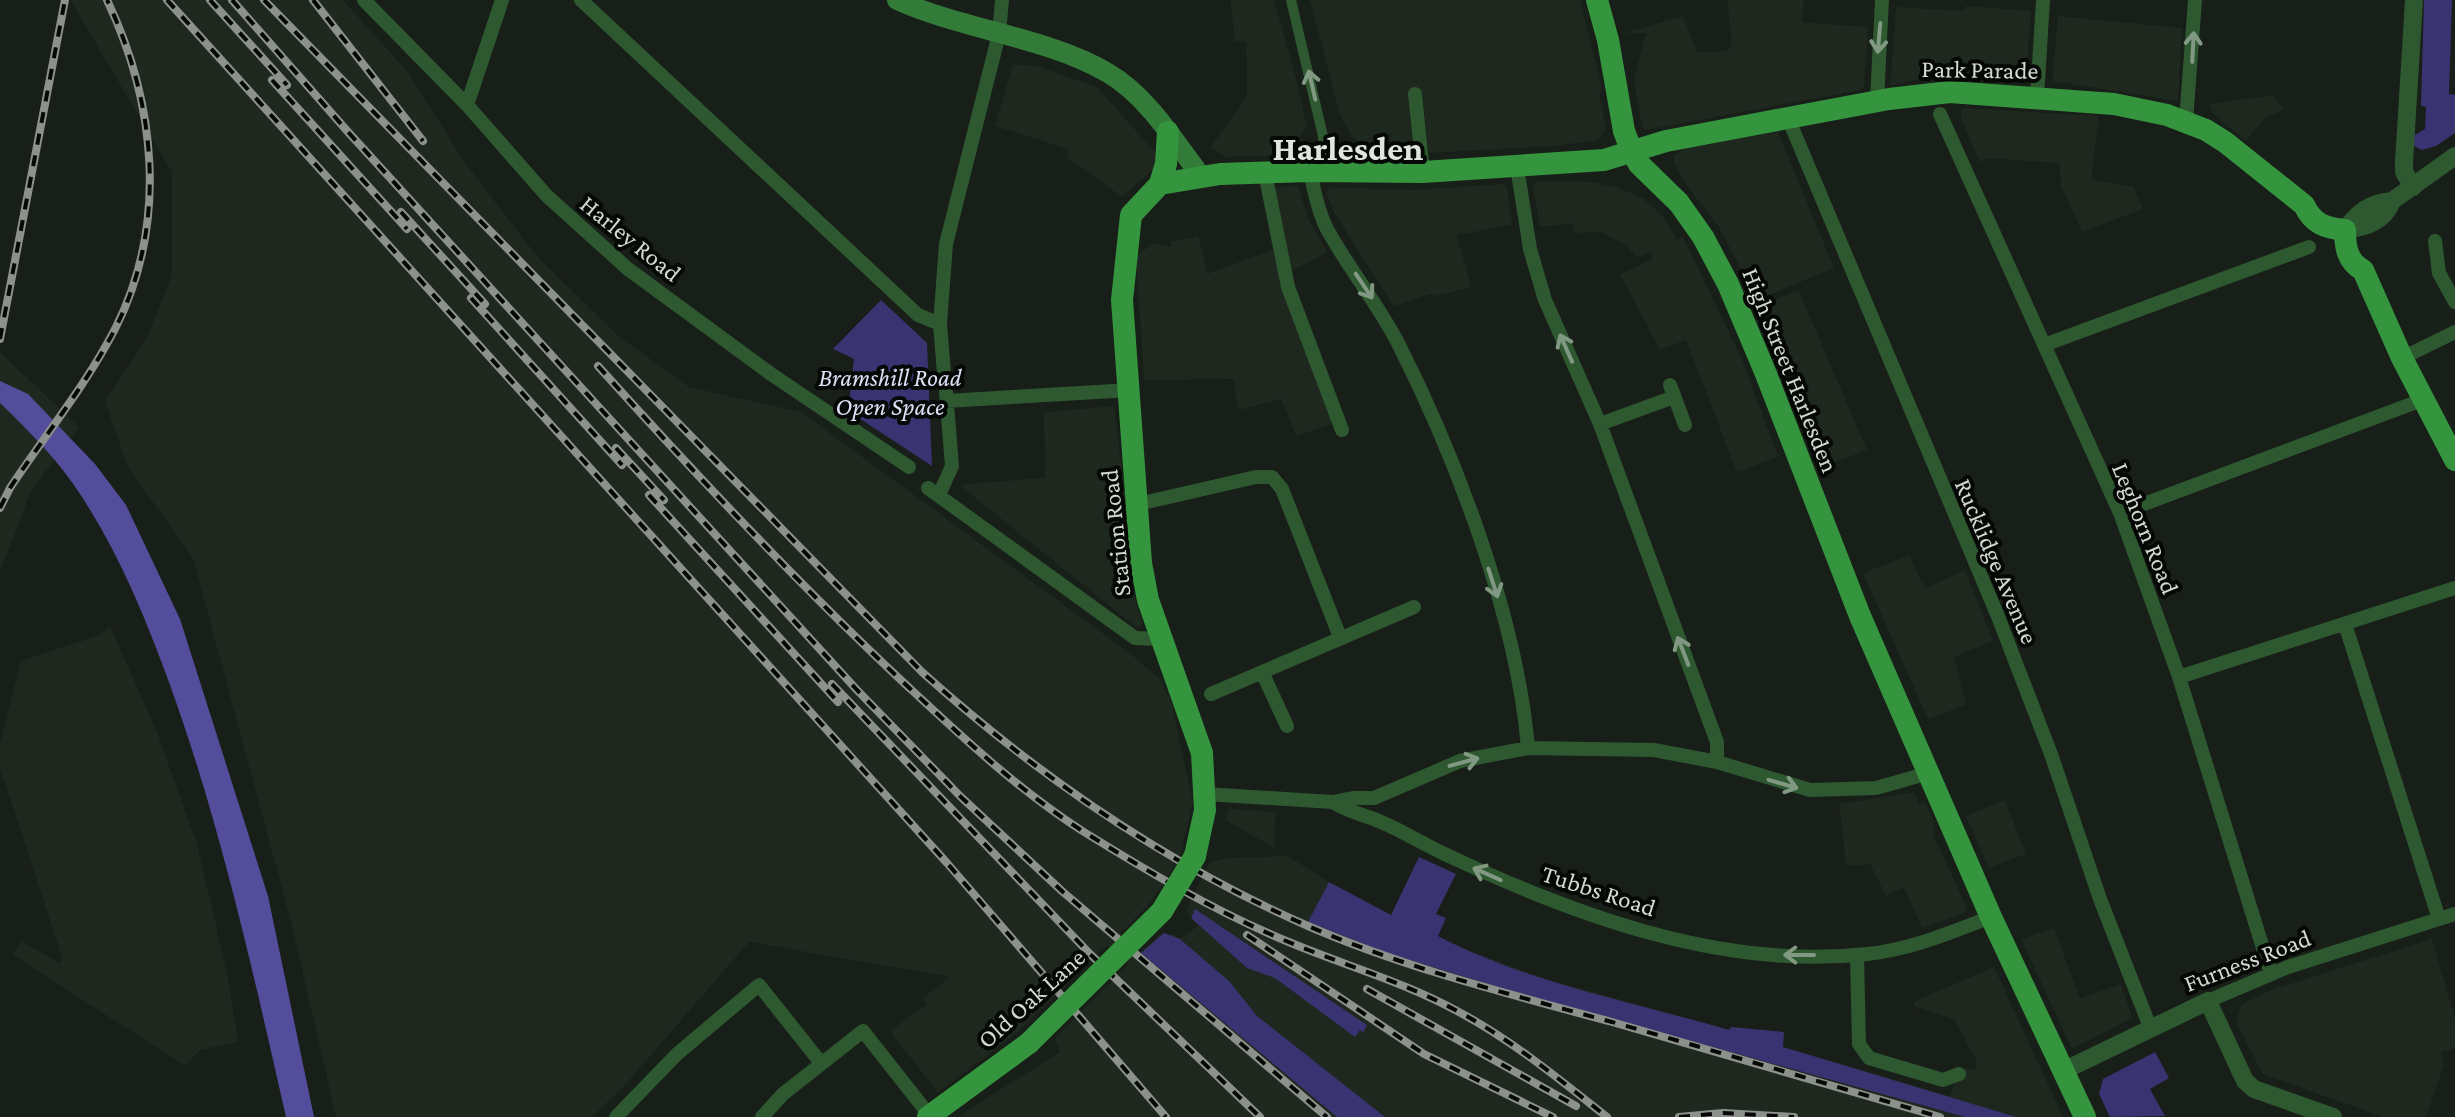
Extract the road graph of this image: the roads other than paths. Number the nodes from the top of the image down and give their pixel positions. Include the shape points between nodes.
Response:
1 (364, 0) edge
2 (502, 0) edge
3 (582, 0) edge
4 (897, 0) edge
5 (1002, 0) edge
6 (1291, 0) edge
7 (1597, 0) edge
8 (1882, 0) edge
9 (2043, 0) edge
10 (2196, 0) edge
11 (2414, 0) edge
12 (998, 34) junction
13 (1415, 94) dead end
14 (2037, 97) junction
15 (1877, 101) junction
16 (467, 105) junction
17 (1940, 114) dead end
18 (1788, 118) junction
19 (2186, 122) junction
20 (1168, 132) junction
21 (1632, 152) junction
22 (2455, 156) edge
23 (1517, 167) junction
24 (1317, 171) junction
25 (1422, 172) junction
26 (1266, 173) junction
27 (1200, 176) junction
28 (2420, 183) junction
29 (1160, 184) junction
30 (2334, 223) junction
31 (2435, 241) dead end
32 (2310, 247) dead end
33 (2455, 302) edge
34 (940, 324) junction
35 (2455, 332) edge
36 (2044, 345) junction
37 (2402, 358) junction
38 (944, 373) dead end
39 (1131, 390) junction
40 (2422, 400) junction
41 (1600, 424) junction
42 (1685, 425) dead end
43 (1342, 430) dead end
44 (2455, 460) edge
45 (909, 467) dead end
46 (1138, 504) junction
47 (2120, 513) junction
48 (2455, 588) edge
49 (1414, 607) dead end
50 (2345, 624) junction
51 (1340, 637) junction
52 (1161, 639) junction
53 (1262, 672) junction
54 (2178, 677) junction
55 (1211, 694) dead end
56 (1287, 726) dead end
57 (1528, 748) junction
58 (1717, 762) junction
59 (1928, 772) junction
60 (1205, 794) junction
61 (1333, 802) junction
62 (1162, 911) joint
63 (2455, 914) edge
64 (1991, 917) junction
65 (2439, 919) junction
66 (1856, 955) junction
67 (2271, 974) junction
68 (2208, 1000) junction
69 (2150, 1027) junction
70 (820, 1063) junction
71 (2064, 1071) junction
72 (1959, 1074) dead end
73 (929, 1116) edge
74 (616, 1117) edge
75 (762, 1117) edge
76 (2084, 1117) edge
77 (2334, 1117) edge

1 - 16 street, Harley Road
2 - 16 street
3 - 34 street via 918,315
4 - 12 main road
5 - 12 street
24 -> 6 street via 1323,136
7 - 21 main road
8 -> 15 street
9 - 14 street
19 -> 10 street
11 - 28 street via 2406,150
12 - 20 main road via 1108,73
12 - 34 street via 946,244
13 - 25 street
14 - 15 main road, Park Parade via 1950,92
14 - 19 main road, Park Parade via 2114,104
15 - 18 main road, Park Parade
16 - 45 street, Harley Road via 547,196 628,269
17 - 36 street, Leghorn Road
18 - 21 main road, Park Parade
18 - 69 street, Rucklidge Avenue via 1997,614
19 - 30 main road, Park Parade via 2225,142
20 - 27 main road
20 - 29 main road
21 - 23 main road
21 - 59 main road, High Street Harlesden via 1679,204 1728,284
22 - 28 street
23 - 25 main road
41 -> 23 street via 1545,300
24 - 25 main road
24 - 26 main road
24 -> 57 street via 1326,226 1382,312 1469,511 1516,668
26 - 27 main road
26 - 43 street via 1288,287
27 - 29 main road
28 - 30 street via 2367,228
29 - 39 main road, Station Road via 1131,215 1125,257
30 - 37 main road via 2360,244 2367,260 2363,270
31 - 33 street via 2439,274
32 - 36 street
34 - 38 street
35 - 37 street
36 - 47 street, Leghorn Road
37 - 40 main road
39 - 46 main road, Station Road
39 - 52 street via 946,396 952,466 933,491 1134,638
40 - 44 main road
40 - 47 street
41 - 42 street via 1672,391
58 -> 41 street via 1717,742
46 - 51 street via 1272,477
46 - 52 main road, Station Road via 1141,563
47 - 54 street, Leghorn Road
48 - 50 street
49 - 51 street
50 - 54 street
50 - 65 street
51 - 53 street
52 - 60 main road, Station Road via 1202,753
53 - 55 street
53 - 56 street
54 - 67 street, Leghorn Road
57 - 58 street via 1654,750
61 -> 57 street via 1374,798 1460,761
58 -> 59 street via 1810,790 1876,788
59 - 64 main road, High Street Harlesden
60 - 61 street, Tubbs Road
60 - 62 main road, Station Road, bridge via 1195,856
66 -> 61 street, Tubbs Road via 1743,952 1594,915
62 - 73 main road, Old Oak Lane, bridge via 1029,1043
63 - 65 street, Furness Road
64 - 66 street, Tubbs Road via 1900,949
64 - 71 main road, High Street Harlesden
65 - 67 street, Furness Road
66 - 72 street via 1862,1052 1943,1080
67 - 68 street, Furness Road
68 - 69 street, Furness Road
68 - 77 street via 2246,1082
69 - 71 street, Furness Road
70 - 73 street via 863,1031
70 - 74 street via 758,985 676,1054
70 - 75 street
71 - 76 main road, High Street Harlesden

